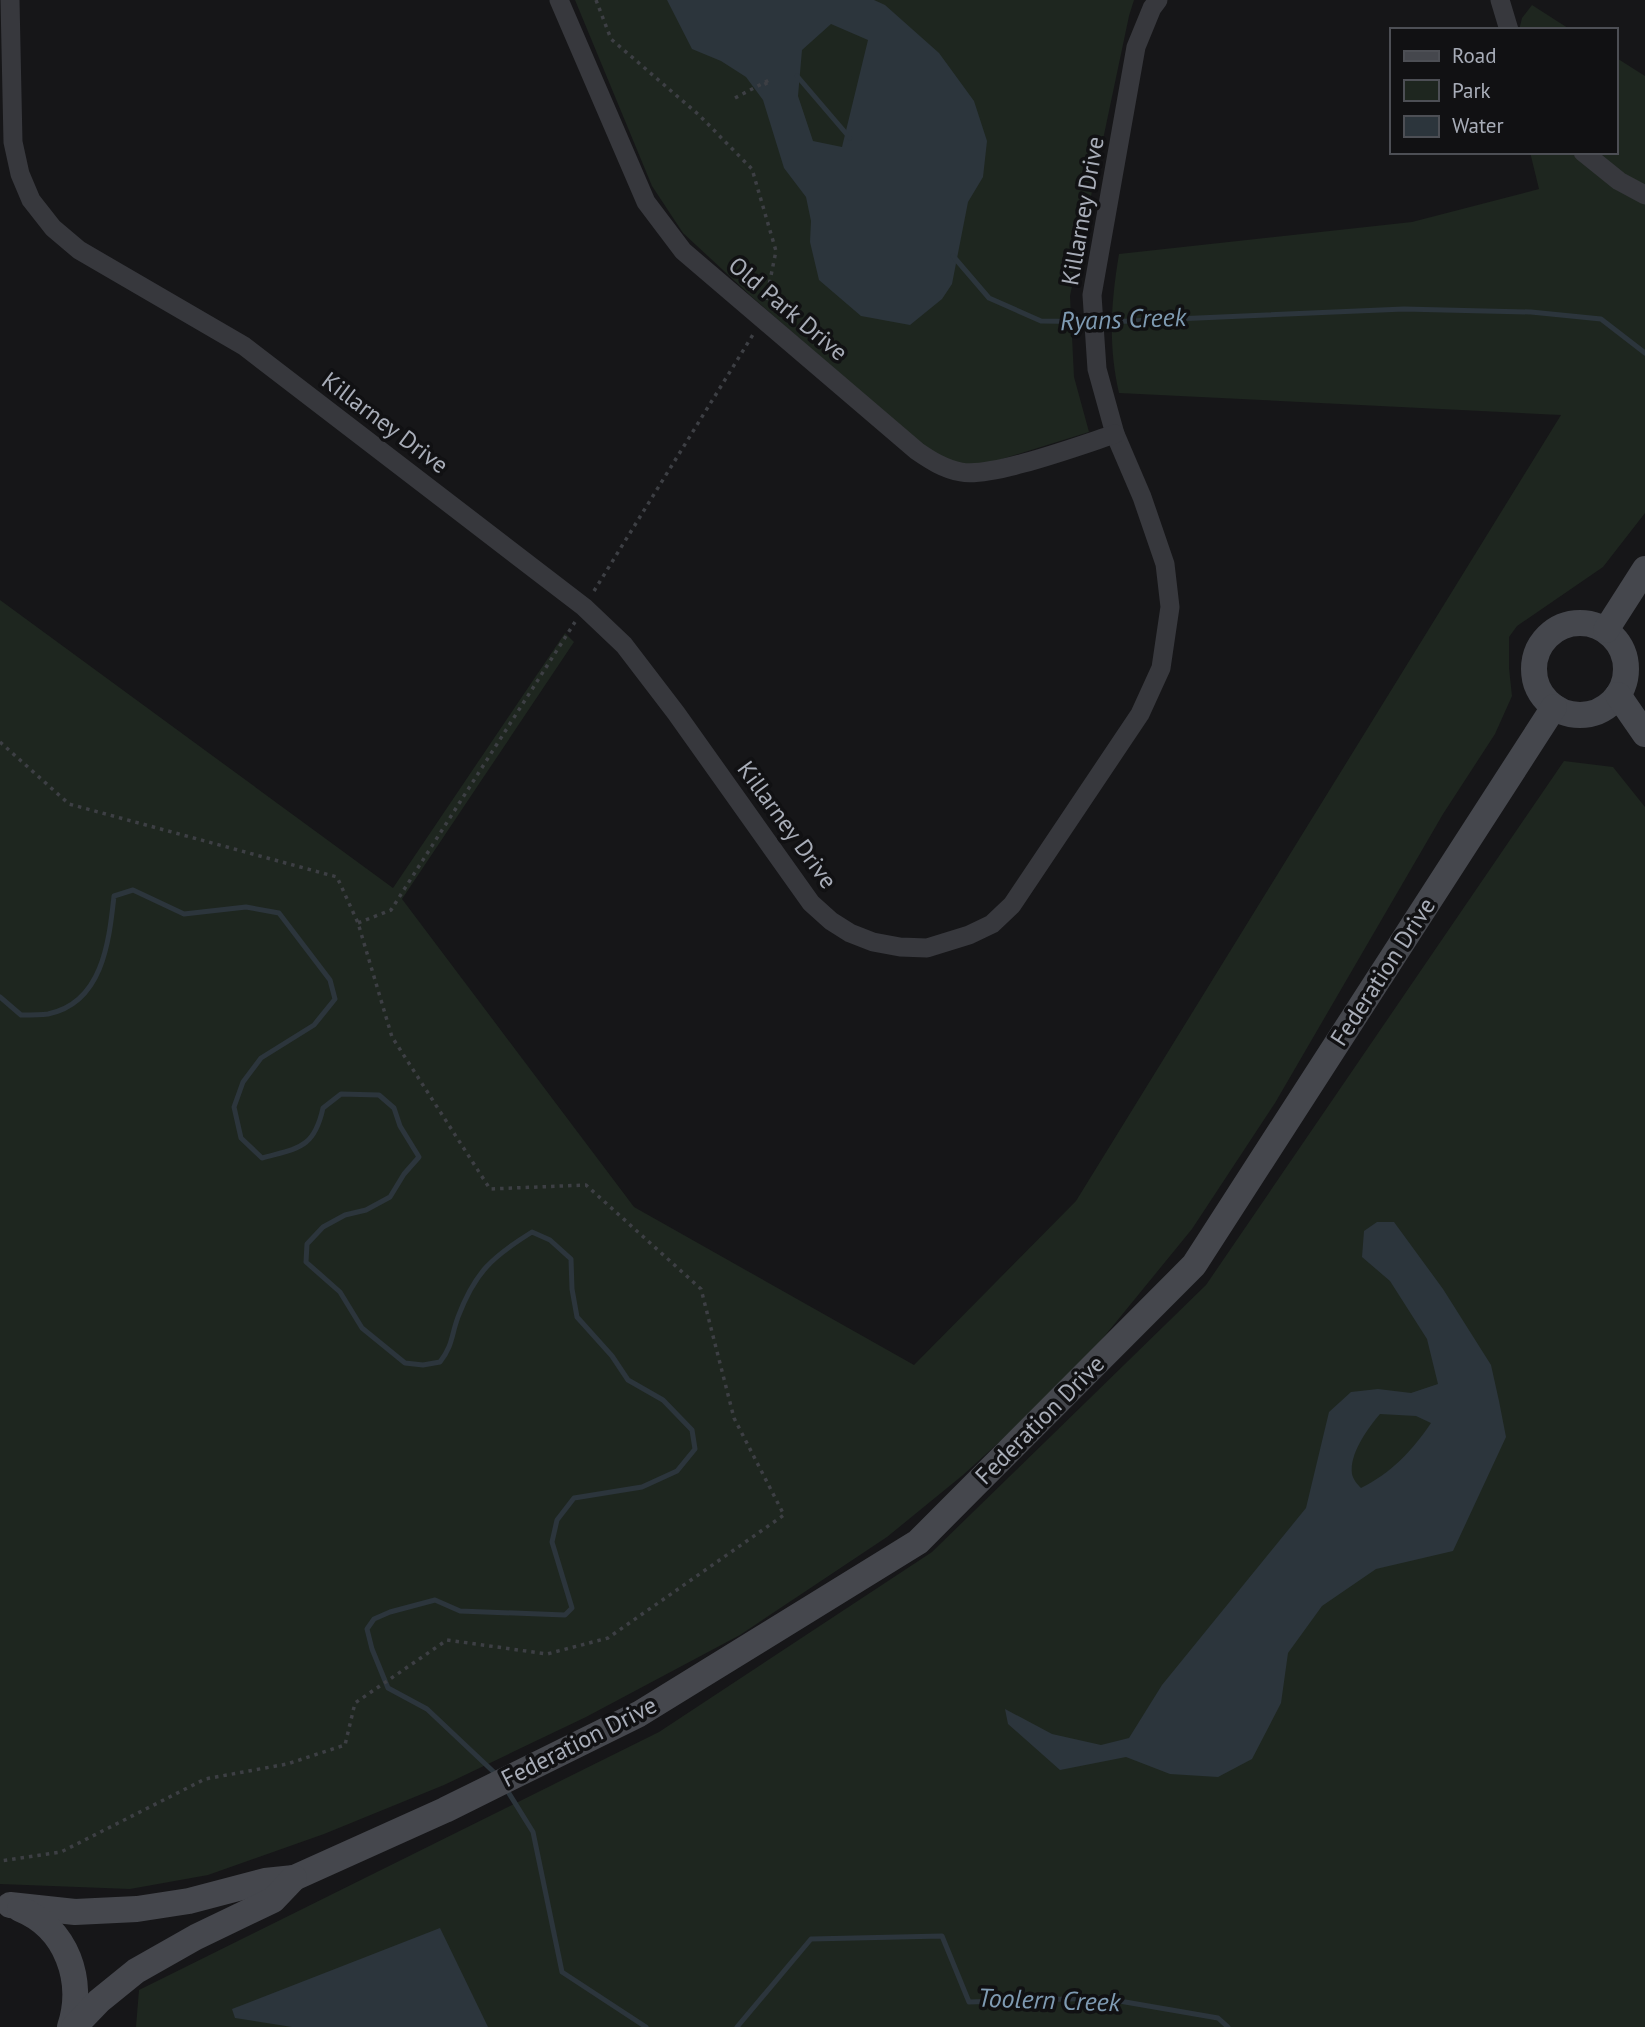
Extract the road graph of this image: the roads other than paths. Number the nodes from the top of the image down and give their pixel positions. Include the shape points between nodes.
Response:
1 (10, 0) edge
2 (559, 0) edge
3 (1158, 0) edge
4 (1500, 0) edge
5 (1508, 28) edge
6 (1585, 154) edge
7 (1645, 195) edge
8 (1115, 435) junction
9 (1645, 569) edge
10 (1606, 630) junction
11 (1618, 695) junction
12 (1554, 707) junction
13 (1645, 734) edge
14 (294, 1878) junction
15 (5, 1904) edge
16 (72, 2027) edge

1 - 8 street, Killarney Drive via 13,142 31,200 53,228 79,250 244,346 584,607 624,645 676,713 811,904 850,933 873,942 927,948 992,924 1012,905 1140,714 1161,668 1170,607 1165,564
2 - 8 street, Old Park Drive via 646,202 683,251 917,451 963,472 1016,464
3 - 8 street, Killarney Drive via 1136,47 1092,295 1097,369
4 - 5 street
6 - 7 street
9 - 10 main road
10 - 11 main road via 1625,660 1625,678
10 - 12 main road via 1589,623 1571,623 1542,642 1535,659 1535,677 1541,694
11 - 12 main road via 1588,714 1570,714
11 - 13 main road
12 - 14 main road, Federation Drive via 1195,1265 918,1542 639,1714
14 - 15 main road, Federation Drive via 137,1909 75,1912
14 - 16 main road, Federation Drive via 272,1900 136,1971
15 - 16 main road via 45,1924 68,1955 76,1994

